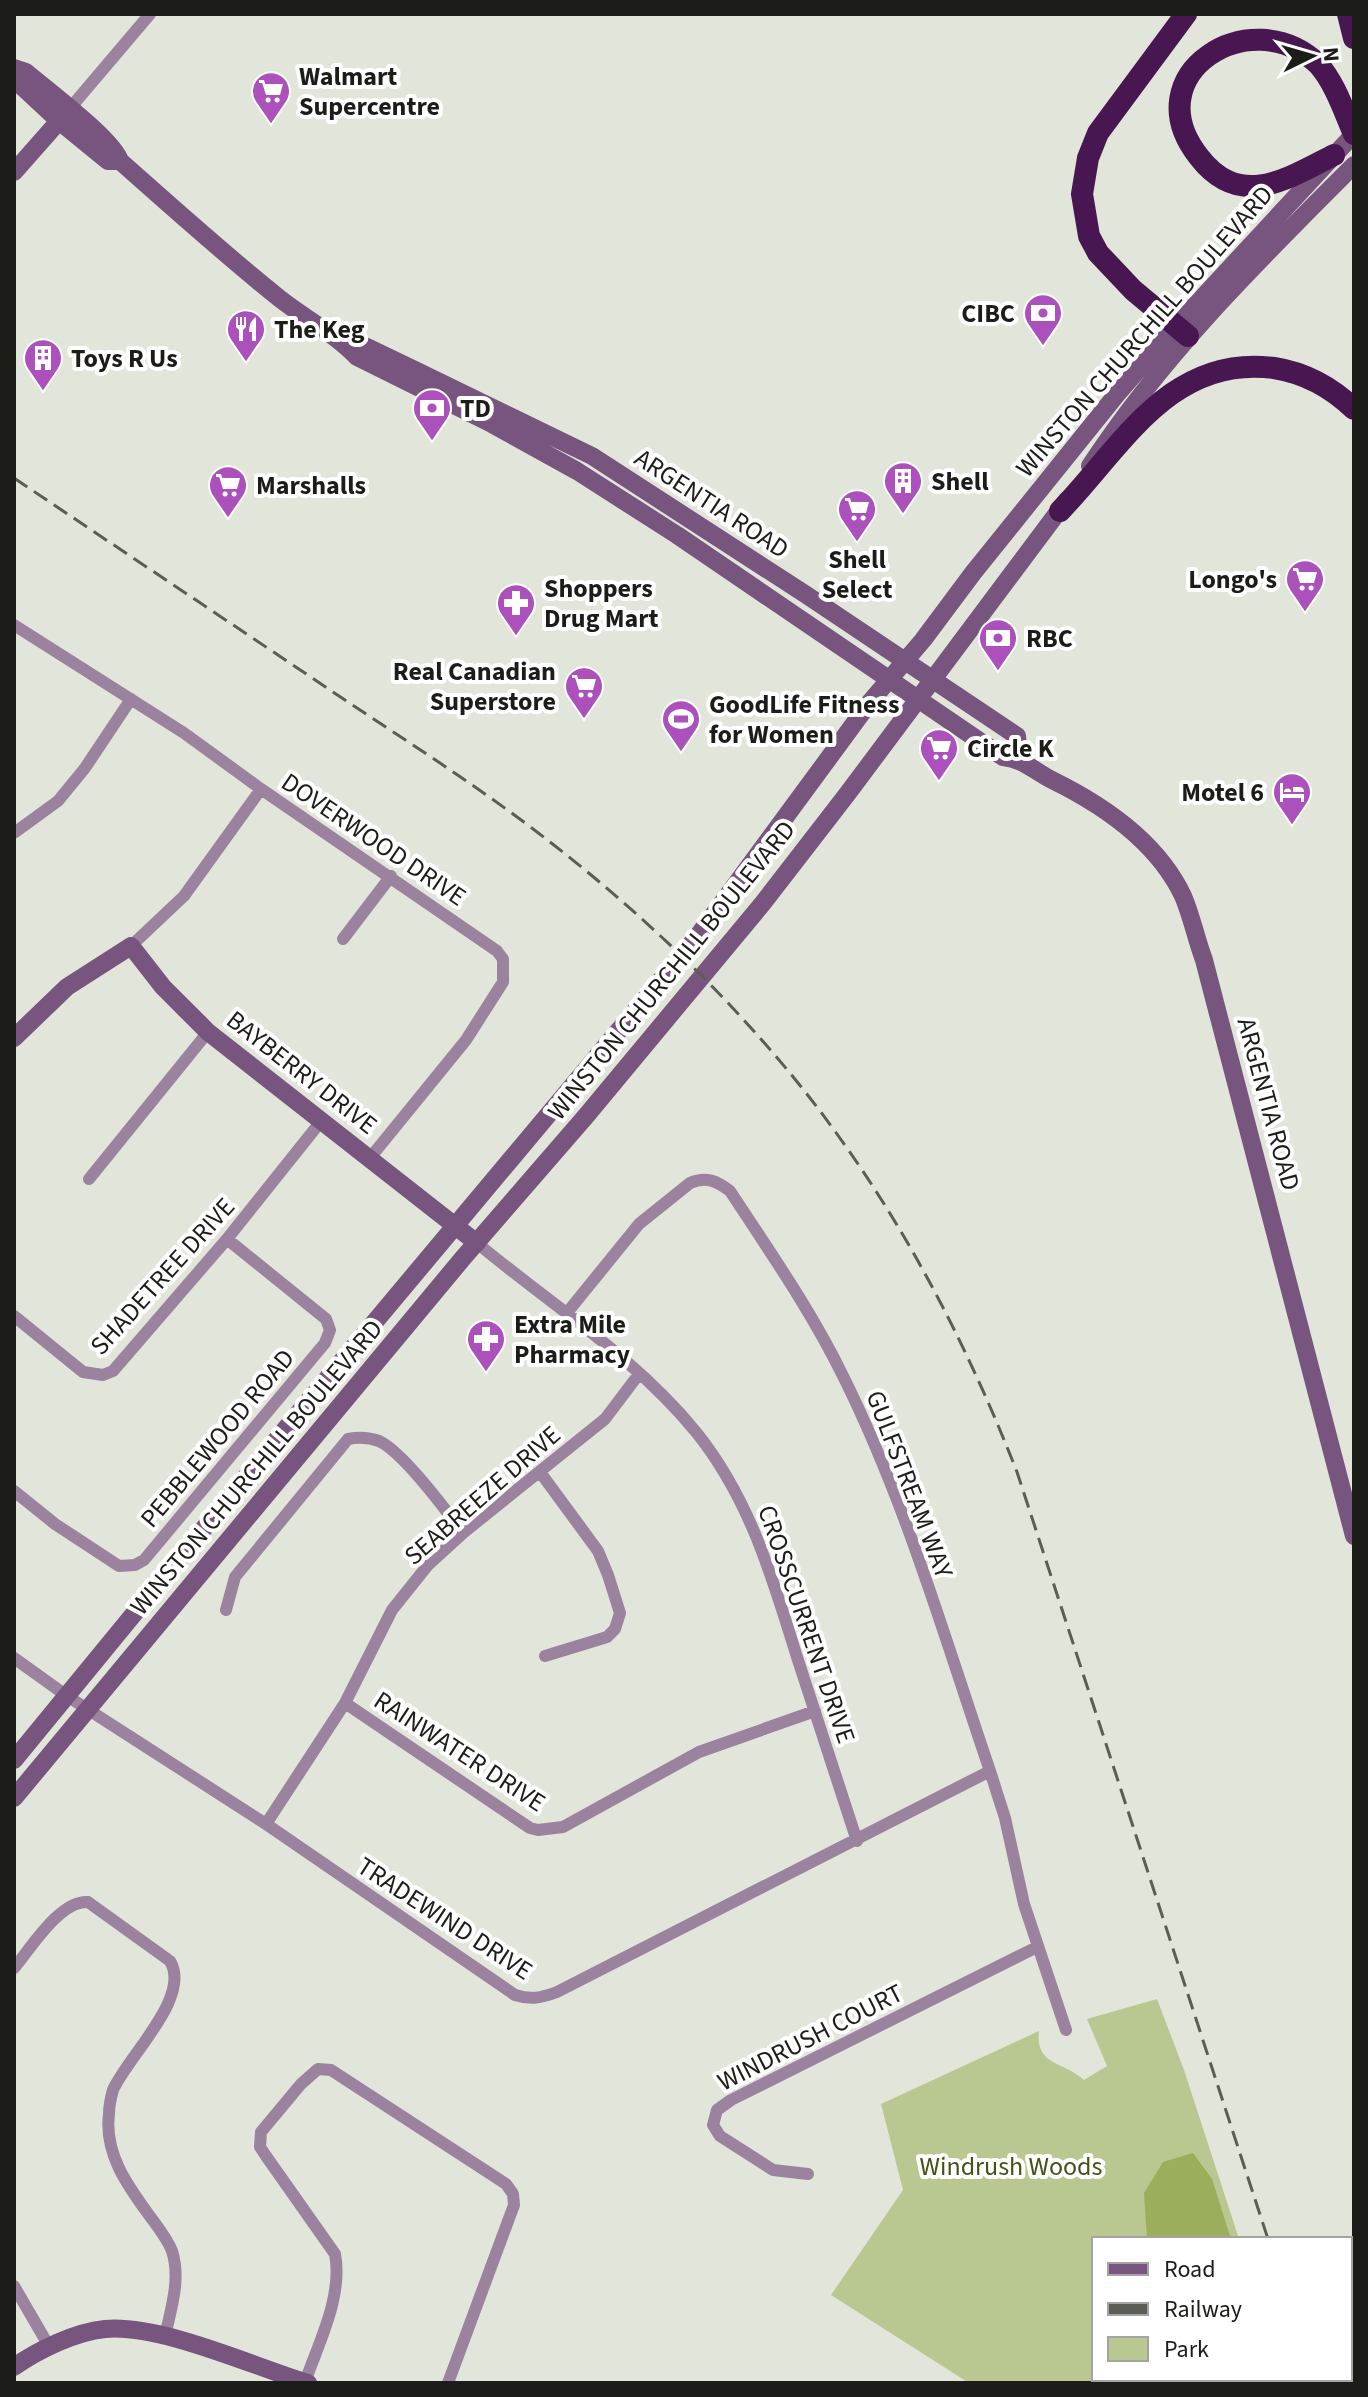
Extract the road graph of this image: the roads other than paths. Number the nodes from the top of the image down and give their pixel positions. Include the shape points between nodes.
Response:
1 (150, 14) edge
2 (1186, 14) edge
3 (1348, 14) edge
4 (1354, 38) edge
5 (14, 68) edge
6 (14, 76) edge
7 (64, 115) junction
8 (1354, 134) edge
9 (1344, 160) edge
10 (14, 172) edge
11 (1182, 331) junction
12 (339, 339) junction
13 (1354, 409) edge
14 (1060, 511) junction
15 (16, 629) edge
16 (905, 661) junction
17 (889, 680) junction
18 (933, 680) junction
19 (131, 699) junction
20 (918, 700) junction
21 (1019, 759) junction
22 (261, 789) junction
23 (14, 833) edge
24 (391, 876) junction
25 (343, 939) dead end
26 (131, 946) junction
27 (208, 1032) junction
28 (14, 1038) edge
29 (322, 1120) junction
30 (370, 1158) junction
31 (89, 1179) dead end
32 (455, 1225) junction
33 (227, 1239) junction
34 (477, 1243) junction
35 (566, 1314) junction
36 (14, 1316) edge
37 (639, 1374) junction
38 (540, 1472) junction
39 (14, 1491) edge
40 (463, 1533) junction
41 (1354, 1536) edge
42 (226, 1610) dead end
43 (545, 1656) dead end
44 (14, 1658) edge
45 (67, 1696) junction
46 (345, 1703) junction
47 (88, 1709) junction
48 (815, 1711) junction
49 (14, 1760) edge
50 (990, 1771) junction
51 (14, 1798) edge
52 (266, 1824) junction
53 (857, 1841) junction
54 (1037, 1947) junction
55 (14, 1968) edge
56 (1066, 2030) dead end
57 (808, 2174) dead end
58 (14, 2286) edge
59 (165, 2336) junction
60 (50, 2348) junction
61 (14, 2367) edge
62 (306, 2383) edge
63 (448, 2383) edge

1 - 7 street
2 - 11 highway via 1098,133 1082,194 1089,236 1098,253
3 - 4 highway
5 - 7 main road, ARGENTIA ROAD via 26,72
6 - 7 main road, ARGENTIA ROAD
7 - 10 main road
7 - 12 main road, ARGENTIA ROAD via 117,151 120,161 275,295
8 - 9 main road, WINSTON CHURCHILL BOULEVARD
8 - 9 highway via 1323,72 1293,44 1263,35 1232,37 1210,47 1187,76 1178,110 1181,124 1192,149 1216,176 1233,184 1263,186
9 - 11 main road, WINSTON CHURCHILL BOULEVARD
9 - 11 main road, WINSTON CHURCHILL BOULEVARD via 1337,182
11 - 14 main road, WINSTON CHURCHILL BOULEVARD
11 - 16 main road, WINSTON CHURCHILL BOULEVARD via 1042,486
12 - 16 main road, ARGENTIA ROAD via 363,345 568,442
12 - 17 main road, ARGENTIA ROAD via 357,357 577,471
13 - 14 highway via 1321,383 1285,370 1248,367 1211,373 1178,389 1144,416
14 - 18 main road, WINSTON CHURCHILL BOULEVARD
15 - 19 street, DOVERWOOD DRIVE
16 - 17 main road, WINSTON CHURCHILL BOULEVARD
16 - 18 main road, ARGENTIA ROAD
17 - 20 main road, ARGENTIA ROAD
17 - 32 main road, WINSTON CHURCHILL BOULEVARD via 697,937
18 - 20 main road, WINSTON CHURCHILL BOULEVARD
18 - 21 main road, ARGENTIA ROAD via 1017,736
19 - 22 street, DOVERWOOD DRIVE
19 - 23 street via 64,794
20 - 21 main road, ARGENTIA ROAD via 1003,757
20 - 34 main road, WINSTON CHURCHILL BOULEVARD via 763,903
21 - 41 main road, ARGENTIA ROAD via 1073,788 1140,838 1183,897 1226,1039
22 - 24 street, DOVERWOOD DRIVE
22 - 26 street via 184,896
24 - 25 street
24 - 30 street, DOVERWOOD DRIVE via 497,951 503,959 503,982 466,1040
26 - 27 main road, BAYBERRY DRIVE
26 - 28 main road via 67,987
27 - 29 main road, BAYBERRY DRIVE
27 - 31 street
29 - 30 main road, BAYBERRY DRIVE
29 - 33 street, SHADETREE DRIVE
30 - 32 main road, BAYBERRY DRIVE
32 - 34 main road, BAYBERRY DRIVE
32 - 45 main road, WINSTON CHURCHILL BOULEVARD
33 - 36 street, SHADETREE DRIVE via 113,1371 103,1375 83,1372
33 - 39 street, PEBBLEWOOD ROAD via 326,1319 330,1330 325,1343 144,1560 119,1566
34 - 35 street, CROSSCURRENT DRIVE
34 - 47 main road, WINSTON CHURCHILL BOULEVARD
35 - 37 street, CROSSCURRENT DRIVE
35 - 50 street, GULFSTREAM WAY via 639,1224 690,1183 709,1180 730,1191 797,1294 862,1416 905,1520
37 - 38 street, SEABREEZE DRIVE via 605,1419
37 - 48 street, CROSSCURRENT DRIVE via 697,1433 741,1500 764,1552
38 - 40 street, SEABREEZE DRIVE
38 - 43 street via 598,1551 620,1613 607,1637
40 - 42 street via 419,1477 382,1442 363,1436 348,1439 235,1577
40 - 46 street, SEABREEZE DRIVE via 428,1565 392,1610
44 - 45 street, TRADEWIND DRIVE
45 - 47 street, TRADEWIND DRIVE
45 - 49 main road, WINSTON CHURCHILL BOULEVARD
46 - 48 street, RAINWATER DRIVE via 538,1830 563,1827 699,1752
46 - 52 street, SEABREEZE DRIVE
47 - 51 main road, WINSTON CHURCHILL BOULEVARD
47 - 52 street, TRADEWIND DRIVE
48 - 53 street, CROSSCURRENT DRIVE
50 - 53 street, TRADEWIND DRIVE
50 - 54 street, GULFSTREAM WAY
52 - 53 street, TRADEWIND DRIVE via 528,1999 557,1992
54 - 56 street, GULFSTREAM WAY
54 - 57 street, WINDRUSH COURT via 717,2110 713,2125 720,2136 773,2170
55 - 59 street via 64,1909 78,1901 88,1902 170,1961 176,1971 174,1992 113,2091 108,2116 108,2138 117,2164 172,2251 175,2293
58 - 60 street
59 - 60 main road via 104,2329
59 - 62 main road
60 - 61 main road
62 - 63 street via 335,2294 335,2254 260,2140 261,2132 318,2069 331,2070 506,2184 513,2194 514,2205

